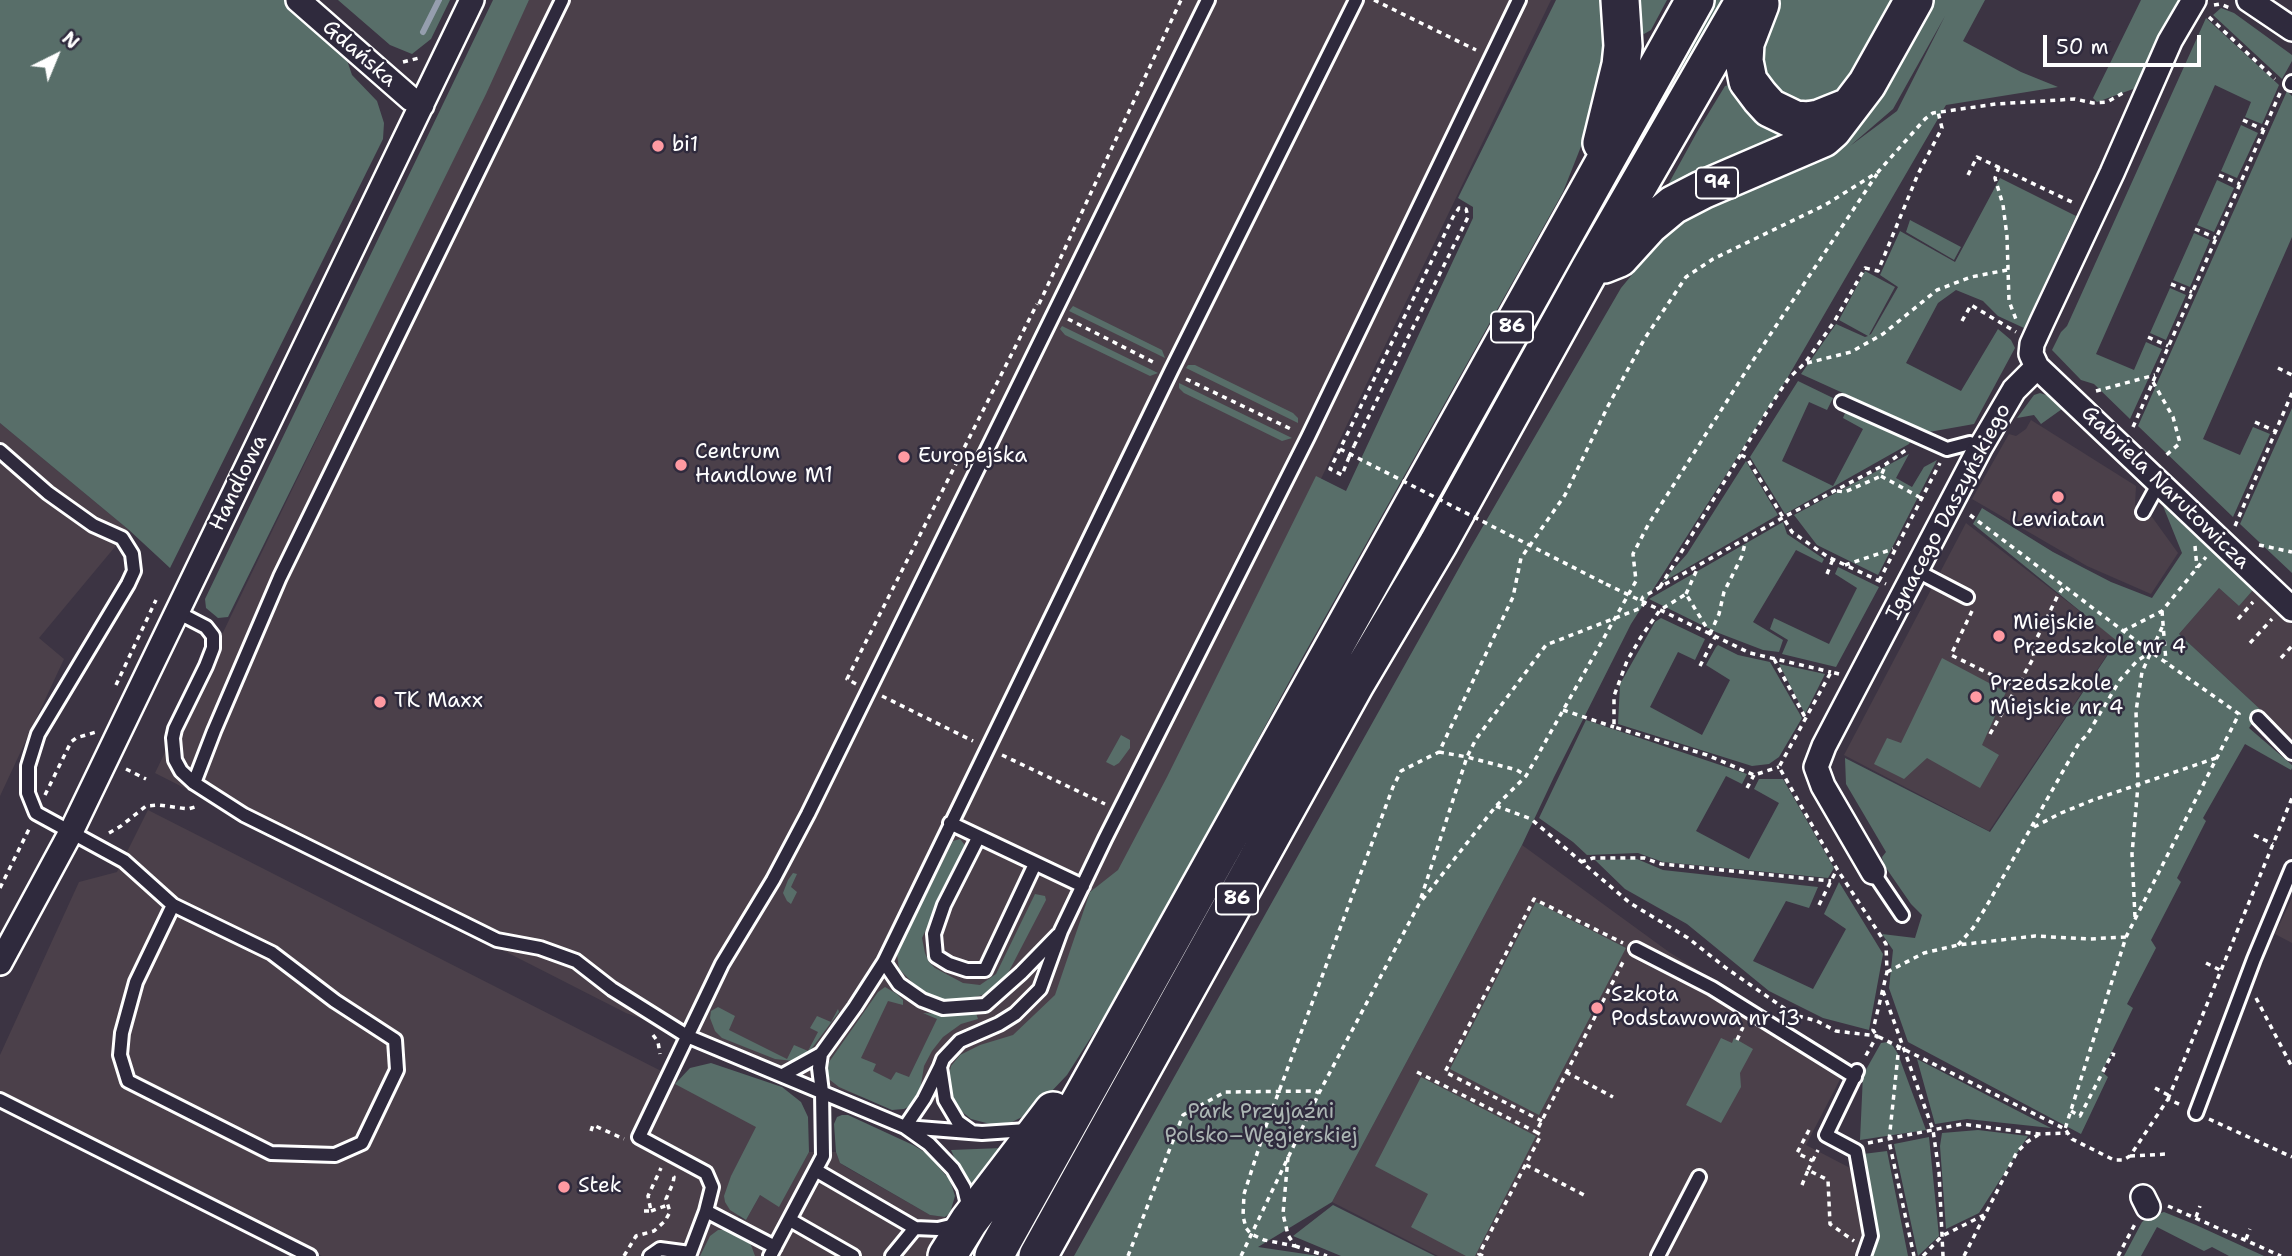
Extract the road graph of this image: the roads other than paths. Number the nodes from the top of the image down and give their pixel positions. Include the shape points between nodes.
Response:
1 (298, 0) edge
2 (472, 0) edge
3 (562, 0) edge
4 (1208, 0) edge
5 (1356, 0) edge
6 (1519, 0) edge
7 (1620, 0) edge
8 (1695, 0) edge
9 (1745, 0) edge
10 (1761, 0) edge
11 (1914, 0) edge
12 (2252, 4) edge
13 (2194, 9) edge
14 (2292, 29) edge
15 (422, 105) junction
16 (1848, 107) junction
17 (1591, 188) junction
18 (1590, 269) junction
19 (2037, 367) junction
20 (1842, 402) dead end
21 (1980, 448) junction
22 (0, 451) edge
23 (2161, 484) junction
24 (2143, 512) dead end
25 (1917, 571) junction
26 (1967, 597) road end
27 (2292, 609) edge
28 (177, 612) junction
29 (2258, 718) dead end
30 (2292, 753) edge
31 (194, 783) junction
32 (950, 823) junction
33 (71, 832) junction
34 (978, 838) junction
35 (1035, 864) junction
36 (2292, 868) edge
37 (1874, 872) joint
38 (1083, 886) junction
39 (173, 905) junction
40 (1902, 915) dead end
41 (1061, 931) junction
42 (1633, 948) road end
43 (884, 962) junction
44 (0, 963) edge
45 (1146, 985) junction
46 (687, 1036) junction
47 (821, 1055) junction
48 (940, 1067) junction
49 (783, 1075) junction
50 (822, 1092) junction
51 (0, 1100) edge
52 (2196, 1113) road end
53 (1047, 1121) junction
54 (905, 1127) junction
55 (972, 1132) junction
56 (817, 1171) junction
57 (1699, 1177) dead end
58 (706, 1211) junction
59 (790, 1220) junction
60 (969, 1221) junction
61 (915, 1228) junction
62 (773, 1251) edge
63 (1866, 1253) edge
64 (690, 1254) edge
65 (310, 1256) edge
66 (650, 1256) edge
67 (853, 1256) edge
68 (892, 1256) edge
69 (947, 1256) edge
70 (994, 1256) edge
71 (1038, 1256) edge
72 (1658, 1256) edge

1 - 15 street, Gdańska
2 - 15 street, Handlowa
3 - 31 lane via 280,577
4 - 46 lane via 785,858 722,964
5 - 32 lane
6 - 38 lane via 1308,437
7 - 17 main road via 1621,65
8 - 17 main road, 86
9 - 18 main road, 86
10 - 16 main road via 1745,43 1744,61 1748,81 1760,97 1770,108 1795,120 1819,120
11 - 16 main road, 94 via 1867,84
12 - 14 street
13 - 19 street via 2170,41 2032,344
15 - 28 street, Handlowa
16 - 18 main road, 94 via 1823,138 1673,205 1619,258
17 - 45 main road, 86
18 - 71 main road, 86
19 - 21 street, Ignacego Daszyńskiego via 2014,390
19 - 23 street, Gabriela Narutowicza
20 - 21 lane via 1947,449 1970,443
21 - 25 street, Ignacego Daszyńskiego
22 - 33 lane via 59,501 122,538 132,554 134,571 128,584 38,734 29,766 28,793 36,813
23 - 24 lane
23 - 27 street, Gabriela Narutowicza
25 - 26 lane
25 - 37 street, Ignacego Daszyńskiego via 1816,767
28 - 31 lane via 213,636 213,648 173,738 175,760
28 - 33 street, Handlowa
29 - 30 lane
31 - 46 lane via 244,815 497,940 576,961
32 - 34 lane
32 - 43 lane
33 - 39 lane via 124,862
33 - 44 street, Handlowa
34 - 35 lane
34 - 35 lane via 934,934 936,956 949,964 985,971
35 - 38 lane
36 - 52 lane
37 - 40 lane
38 - 41 lane
39 - 39 lane via 272,953 395,1040 397,1070 362,1143 335,1155 271,1153 128,1081 120,1055 122,1033 136,982
41 - 43 lane via 985,1005 943,1008 922,1000 899,984
41 - 48 lane via 1040,989 1015,1014 960,1041
42 - 63 lane via 1712,988 1856,1074 1826,1135 1856,1151 1871,1236
43 - 47 lane
45 - 53 main road via 1115,1008
45 - 70 main road, 86
46 - 49 lane
46 - 58 lane via 639,1137 706,1173 712,1187
47 - 49 lane
47 - 50 lane
48 - 54 lane
48 - 55 lane via 947,1107
49 - 50 lane
50 - 54 lane
50 - 56 lane via 824,1150
51 - 65 lane
53 - 55 lane via 1017,1132
53 - 60 main road
54 - 55 lane
54 - 60 lane via 953,1169 967,1197
56 - 59 lane
56 - 61 lane
57 - 72 lane
58 - 62 lane
58 - 64 lane
59 - 62 lane
59 - 67 lane
60 - 61 lane
60 - 69 main road
61 - 68 lane
64 - 66 lane via 660,1249

